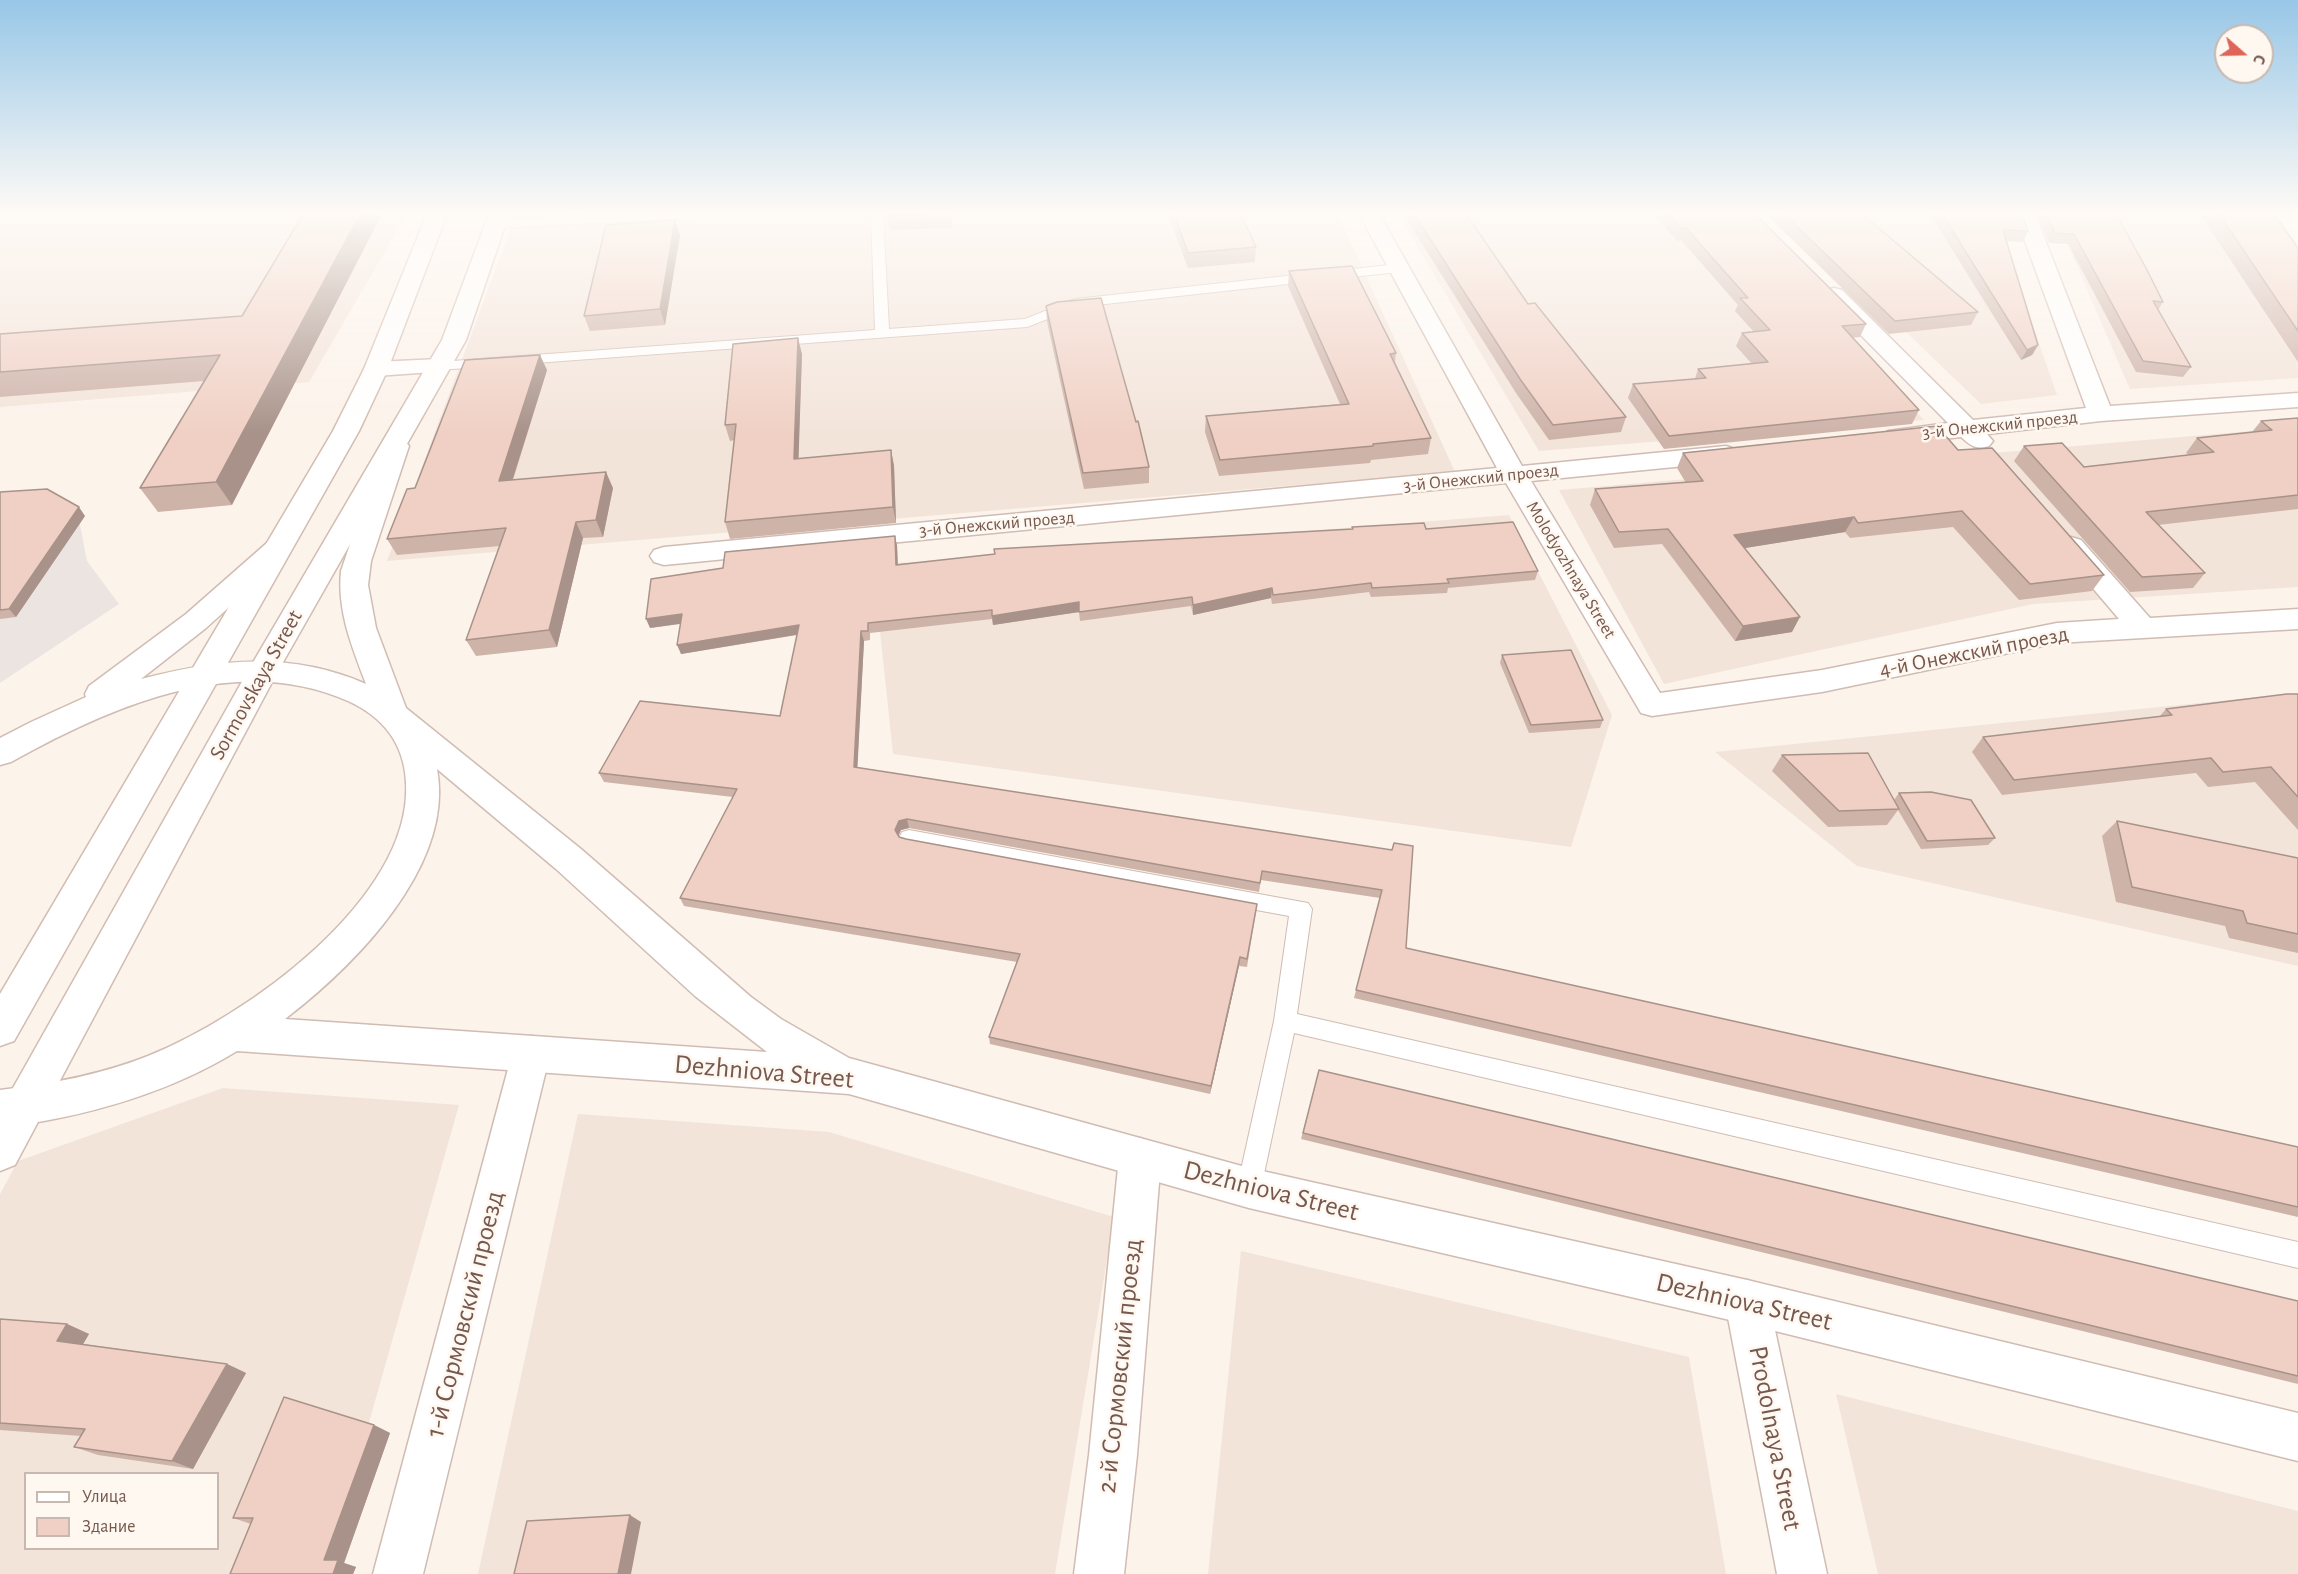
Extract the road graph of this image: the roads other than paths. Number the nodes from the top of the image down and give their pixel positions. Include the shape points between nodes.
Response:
1 (408, 287) edge
2 (473, 287) edge
3 (880, 287) edge
4 (1218, 287) edge
5 (1409, 287) edge
6 (1826, 287) edge
7 (2053, 287) edge
8 (882, 334) junction
9 (439, 366) junction
10 (376, 369) junction
11 (2298, 400) edge
12 (2101, 414) junction
13 (1969, 429) junction
14 (400, 433) junction
15 (1876, 439) edge
16 (1748, 452) edge
17 (2000, 464) edge
18 (1514, 476) junction
19 (2052, 524) edge
20 (280, 547) junction
21 (664, 556) dead end
22 (2298, 619) edge
23 (2143, 628) junction
24 (263, 670) junction
25 (206, 675) junction
26 (1652, 705) joint
27 (393, 715) junction
28 (69, 716) junction
29 (0, 753) edge
30 (909, 838) edge
31 (1285, 1021) junction
32 (0, 1029) edge
33 (231, 1033) junction
34 (531, 1054) junction
35 (849, 1076) junction
36 (11, 1109) edge
37 (0, 1151) edge
38 (1140, 1158) junction
39 (1249, 1188) junction
40 (2298, 1255) edge
41 (1747, 1302) junction
42 (2298, 1437) edge
43 (398, 1574) edge
44 (1099, 1574) edge
45 (1802, 1574) edge

1 - 10 street, Sormovskaya Street
2 - 9 street, Sormovskaya Street via 454,340
3 - 8 lane
4 - 8 lane via 1075,303 1027,323
5 - 18 street, Molodyozhnaya Street
6 - 13 street
7 - 12 street
8 - 9 lane
9 - 10 street
9 - 14 street, Sormovskaya Street
10 - 20 street, Sormovskaya Street via 346,431
11 - 12 street, 3-й Онежский проезд
12 - 13 street, 3-й Онежский проезд
13 - 15 street, 3-й Онежский проезд
13 - 17 street
14 - 24 street, Sormovskaya Street
14 - 27 street via 354,571 357,612
16 - 18 street, 3-й Онежский проезд
18 - 21 street, 3-й Онежский проезд
18 - 26 street, Molodyozhnaya Street
19 - 23 street
20 - 25 street, Sormovskaya Street
20 - 28 street via 196,621
22 - 23 street, 4-й Онежский проезд
23 - 26 street, 4-й Онежский проезд via 2057,633 1822,681
24 - 25 street
24 - 27 street via 338,682 369,696
24 - 36 street, Sormovskaya Street
25 - 28 street via 125,695
25 - 32 street, Sormovskaya Street
27 - 33 street via 418,755 423,788 418,826 402,867 374,910 336,953 288,995
27 - 35 street via 594,881 706,984 766,1033
28 - 29 street
30 - 31 lane via 1301,909
31 - 39 lane
31 - 40 lane
33 - 34 street, Dezhniova Street
33 - 36 street via 141,1077 78,1097
34 - 35 street, Dezhniova Street
34 - 43 street, 1-й Сормовский проезд
35 - 38 street, Dezhniova Street
36 - 37 street, Sormovskaya Street
38 - 39 street, Dezhniova Street
38 - 44 street, 2-й Сормовский проезд
39 - 41 street, Dezhniova Street
41 - 42 street, Dezhniova Street
41 - 45 street, Prodolnaya Street

